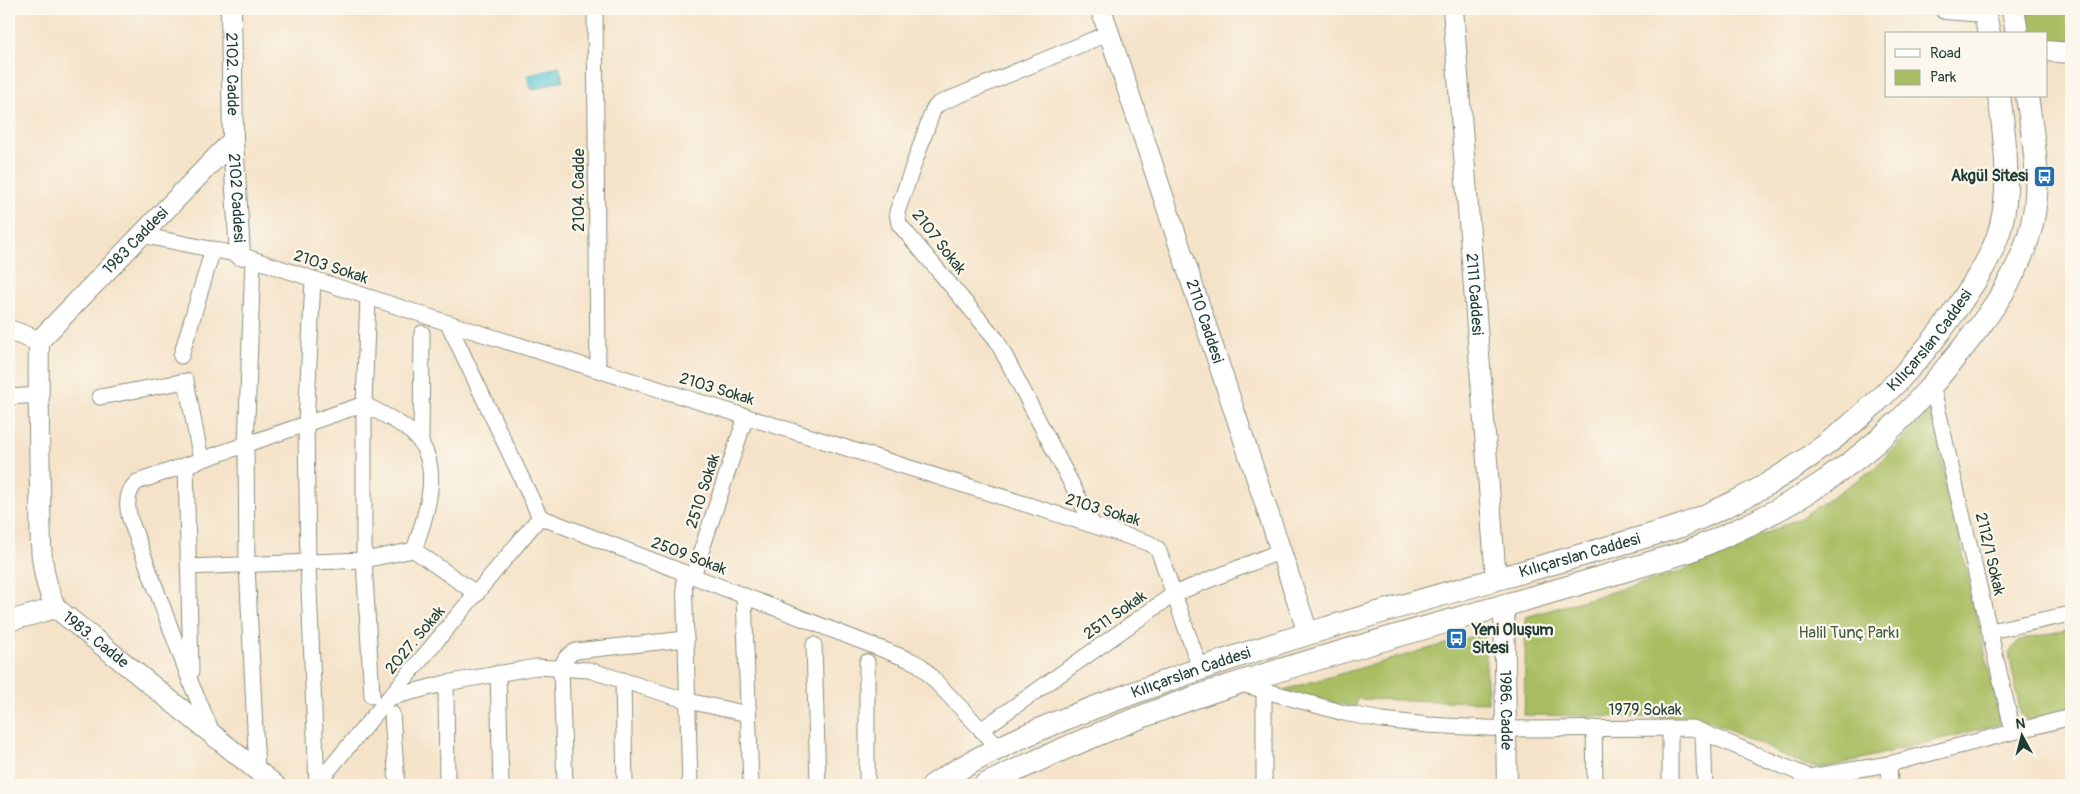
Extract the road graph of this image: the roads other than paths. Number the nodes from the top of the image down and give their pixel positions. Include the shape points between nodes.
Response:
1 (231, 9) edge
2 (595, 9) edge
3 (1101, 9) edge
4 (1452, 9) edge
5 (1945, 9) edge
6 (2012, 9) edge
7 (1985, 10) edge
8 (1989, 32) edge
9 (2017, 32) edge
10 (1109, 33) junction
11 (2048, 51) edge
12 (2071, 53) edge
13 (1999, 98) edge
14 (2027, 98) edge
15 (233, 140) junction
16 (141, 234) junction
17 (214, 249) junction
18 (246, 257) junction
19 (313, 279) junction
20 (368, 297) junction
21 (448, 323) junction
22 (9, 330) edge
23 (422, 333) dead end
24 (39, 341) junction
25 (181, 356) dead end
26 (598, 370) junction
27 (1932, 385) junction
28 (38, 395) junction
29 (9, 397) edge
30 (100, 397) dead end
31 (364, 404) junction
32 (746, 416) junction
33 (306, 424) junction
34 (421, 442) junction
35 (246, 445) junction
36 (201, 460) junction
37 (186, 465) junction
38 (540, 517) junction
39 (1093, 525) junction
40 (414, 550) junction
41 (1281, 551) junction
42 (364, 560) junction
43 (308, 563) junction
44 (247, 565) junction
45 (188, 567) junction
46 (688, 574) junction
47 (1496, 580) junction
48 (477, 594) junction
49 (1174, 594) junction
50 (744, 596) junction
51 (1504, 605) junction
52 (56, 608) junction
53 (2071, 614) edge
54 (9, 620) edge
55 (1990, 632) junction
56 (1308, 634) junction
57 (686, 639) junction
58 (814, 645) dead end
59 (867, 662) dead end
60 (1200, 668) junction
61 (561, 669) junction
62 (498, 673) junction
63 (623, 680) junction
64 (446, 683) junction
65 (1237, 683) junction
66 (192, 686) junction
67 (1264, 690) junction
68 (372, 696) dead end
69 (389, 698) junction
70 (688, 701) junction
71 (392, 714) dead end
72 (748, 714) junction
73 (2071, 717) edge
74 (1594, 728) junction
75 (1670, 728) junction
76 (1506, 729) junction
77 (982, 730) junction
78 (1703, 732) junction
79 (2013, 732) junction
80 (213, 735) junction
81 (998, 747) junction
82 (1889, 764) junction
83 (256, 770) junction
84 (1798, 779) edge
85 (275, 785) edge
86 (317, 785) edge
87 (397, 785) edge
88 (448, 785) edge
89 (502, 785) edge
90 (565, 785) edge
91 (625, 785) edge
92 (690, 785) edge
93 (751, 785) edge
94 (818, 785) edge
95 (867, 785) edge
96 (933, 785) edge
97 (985, 785) edge
98 (1264, 785) edge
99 (1507, 785) edge
100 (1596, 785) edge
101 (1670, 785) edge
102 (1704, 785) edge
103 (1890, 785) edge

1 - 15 street, 2102. Cadde
2 - 26 street, 2104. Cadde
3 - 10 street, 2110 Caddesi
4 - 47 street, 2111 Caddesi
5 - 7 street
6 - 9 main road
7 - 8 main road
10 - 39 street, 2107 Sokak via 938,104 933,110 897,212 899,224 996,339
10 - 41 street, 2110 Caddesi
11 - 12 street
13 - 47 main road, Kılıçarslan Caddesi via 2005,139 2005,197 2001,225 1992,249 1978,278 1953,314 1918,360 1876,403 1826,444 1767,485 1722,508 1681,526
14 - 27 main road, Kılıçarslan Caddesi via 2036,190 2025,247 2000,296
15 - 16 street, 1983 Caddesi
15 - 18 street, 2102 Caddesi
16 - 17 street, 2103 Sokak
16 - 24 street, 1983 Caddesi
17 - 18 street, 2103 Sokak
17 - 25 street
18 - 19 street, 2103 Sokak
18 - 35 street
19 - 20 street, 2103 Sokak
19 - 33 street
20 - 21 street, 2103 Sokak
20 - 31 street
21 - 26 street, 2103 Sokak
21 - 38 street
22 - 24 street
23 - 34 street
24 - 28 street, 1983. Cadde
26 - 32 street, 2103 Sokak
27 - 51 main road, Kılıçarslan Caddesi via 1897,423 1837,474 1786,507 1689,551
27 - 55 street, 2112/1 Sokak
28 - 29 street
28 - 52 street, 1983. Cadde via 43,572
30 - 36 street via 186,381
31 - 33 street
31 - 34 street via 412,432
31 - 42 street
32 - 39 street, 2103 Sokak
32 - 46 street, 2510 Sokak
33 - 35 street
33 - 43 street
34 - 40 street via 429,461 431,485
35 - 36 street
35 - 44 street
36 - 37 street
37 - 45 street
37 - 66 street via 137,482 127,501 130,519
38 - 46 street, 2509 Sokak
38 - 48 street, 2027. Sokak
39 - 49 street, 2103 Sokak via 1154,545
40 - 42 street
40 - 48 street
41 - 49 street, 2511 Sokak
41 - 56 street, 2110 Caddesi
42 - 43 street
42 - 68 street
43 - 44 street
43 - 86 street
44 - 45 street
44 - 83 street
45 - 66 street
46 - 50 street, 2509 Sokak
46 - 57 street
47 - 51 main road
47 - 56 main road, Kılıçarslan Caddesi
48 - 69 street, 2027. Sokak
49 - 60 street, 2103 Sokak
49 - 77 street, 2511 Sokak
50 - 72 street
50 - 77 street, 2509 Sokak via 915,662
51 - 65 main road, Kılıçarslan Caddesi
51 - 76 street, 1986. Cadde
52 - 54 street
52 - 80 street, 1983. Cadde
53 - 55 street
55 - 79 street, 2112/1 Sokak
56 - 60 main road, Kılıçarslan Caddesi
57 - 61 street via 576,651 568,655
57 - 70 street
58 - 94 street
59 - 95 street
60 - 81 main road, Kılıçarslan Caddesi
61 - 62 street via 536,667
61 - 63 street via 589,670
61 - 90 street
62 - 64 street
62 - 89 street
63 - 70 street
63 - 91 street
64 - 69 street
64 - 88 street
65 - 67 street, 1979 Sokak
65 - 97 main road, Kılıçarslan Caddesi via 1104,733
66 - 80 street
67 - 76 street, 1979 Sokak via 1382,720
67 - 98 street
69 - 86 street, 2027. Sokak
70 - 72 street
70 - 92 street
71 - 87 street
72 - 93 street
73 - 79 street, 1979 Sokak
74 - 75 street, 1979 Sokak
74 - 76 street, 1979 Sokak
74 - 100 street
75 - 78 street, 1979 Sokak via 1693,728
75 - 101 street
76 - 99 street, 1986. Cadde
77 - 81 street, 2509 Sokak
78 - 84 street, 1979 Sokak
78 - 102 street
79 - 82 street, 1979 Sokak
80 - 83 street, 1983. Cadde
81 - 96 main road, Kılıçarslan Caddesi
82 - 84 street, 1979 Sokak
82 - 103 street
83 - 85 street, 1983. Cadde

